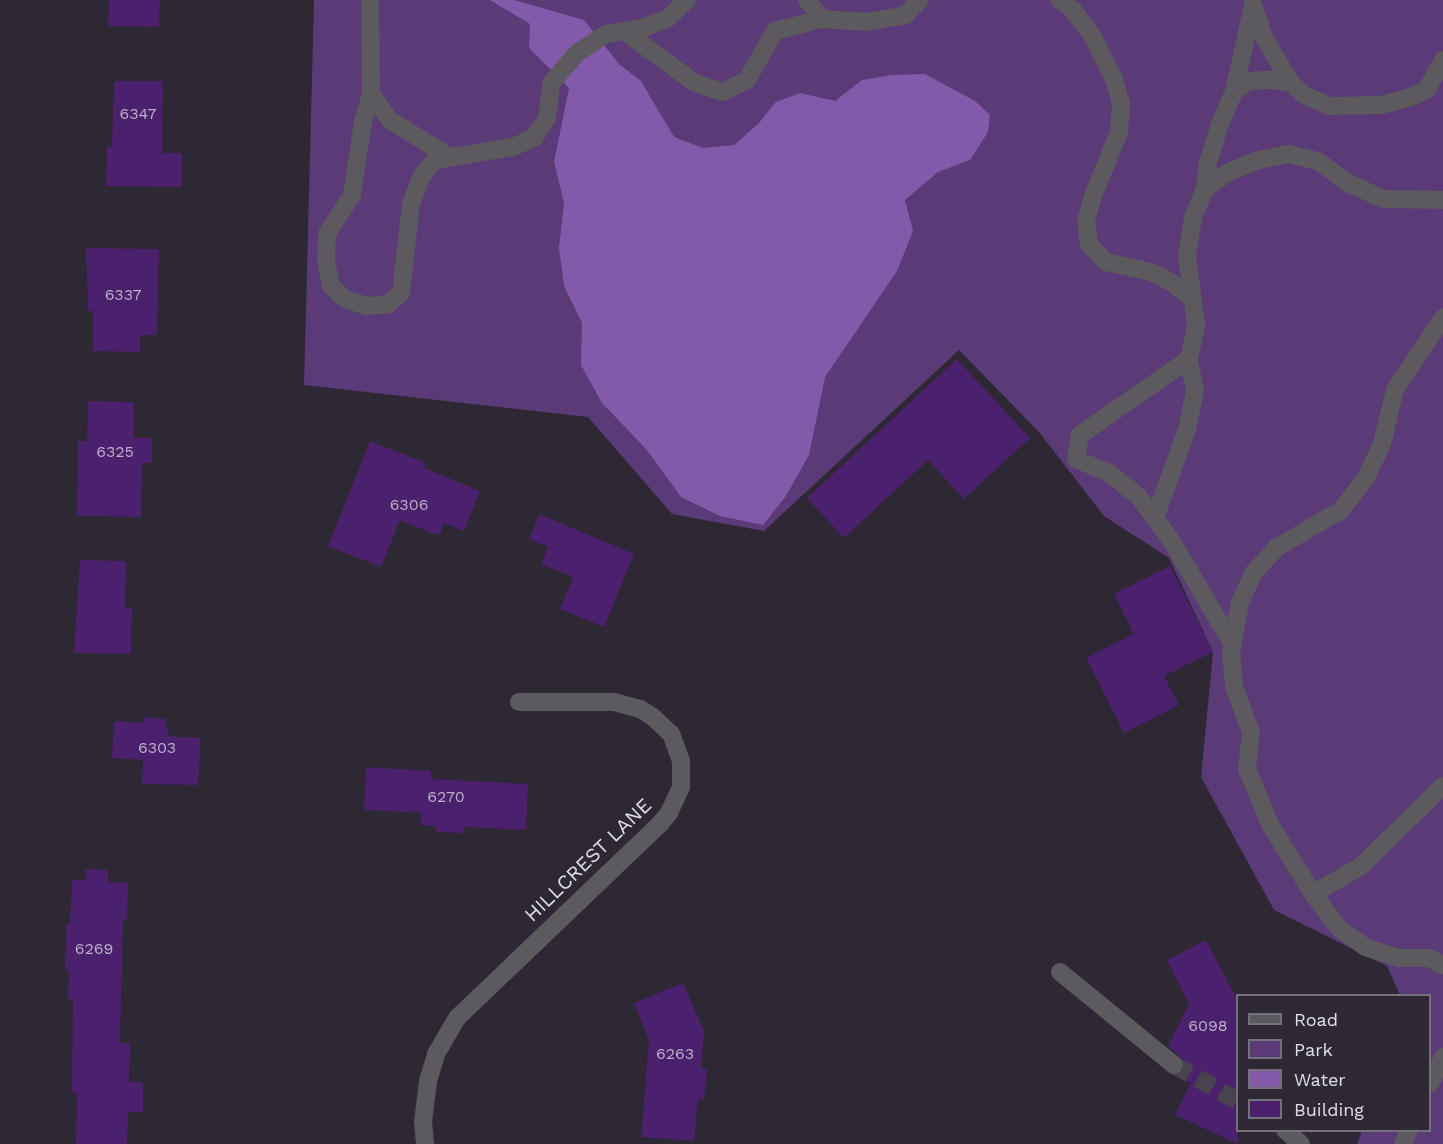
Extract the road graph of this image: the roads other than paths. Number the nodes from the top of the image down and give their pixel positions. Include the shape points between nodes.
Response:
1 (370, 0) edge
2 (687, 0) edge
3 (807, 0) edge
4 (920, 0) edge
5 (1253, 2) edge
6 (1067, 3) edge
7 (822, 19) junction
8 (624, 31) junction
9 (1443, 60) edge
10 (1291, 83) junction
11 (1234, 92) junction
12 (371, 94) junction
13 (448, 156) junction
14 (1205, 189) junction
15 (1443, 200) edge
16 (1192, 297) junction
17 (1443, 318) edge
18 (1189, 359) junction
19 (1155, 518) junction
20 (1233, 645) junction
21 (519, 702) dead end
22 (1443, 786) edge
23 (1313, 894) junction
24 (1443, 965) edge
25 (1060, 972) dead end
26 (1443, 1057) edge
27 (1174, 1065) tunnel mouth
28 (1431, 1082) edge
29 (1286, 1132) edge
30 (425, 1144) edge
31 (1301, 1144) edge

1 - 12 street
2 - 8 street via 668,18
3 - 7 street
4 - 7 street via 905,15 867,22
5 - 10 street via 1264,37
5 - 11 street
6 - 16 street via 1093,37 1121,102 1119,132 1086,220 1089,244 1106,262 1152,272
7 - 8 street via 775,31 747,80 723,92 694,83
8 - 13 street via 606,34 576,53 551,83 546,118 534,138 513,147
9 - 10 street via 1427,89 1381,105 1330,106
10 - 11 street via 1248,81
11 - 14 street via 1207,166
12 - 13 street via 390,120
12 - 13 street via 352,195 327,234 331,286 345,299 367,306 388,304 400,293 411,204 422,176 435,160
14 - 15 street via 1227,173 1255,161 1289,154 1318,161 1350,184 1383,199
14 - 16 street via 1193,217 1187,256
16 - 18 street via 1196,325
17 - 20 street via 1395,390 1382,444 1366,478 1341,510 1276,548 1254,572 1240,602
18 - 19 street via 1195,391 1187,429
18 - 19 street via 1080,435 1076,459 1109,473 1139,497
19 - 20 street
20 - 23 street via 1234,686 1251,733 1247,769 1270,824
21 - 30 street, HILLCREST LANE via 614,702 640,710 671,734 681,761 681,787 660,824 457,1018 436,1054 428,1081 423,1122
22 - 23 street via 1361,866
23 - 24 street via 1339,928 1365,946 1399,958 1430,958
25 - 27 street
26 - 28 street
29 - 31 street

